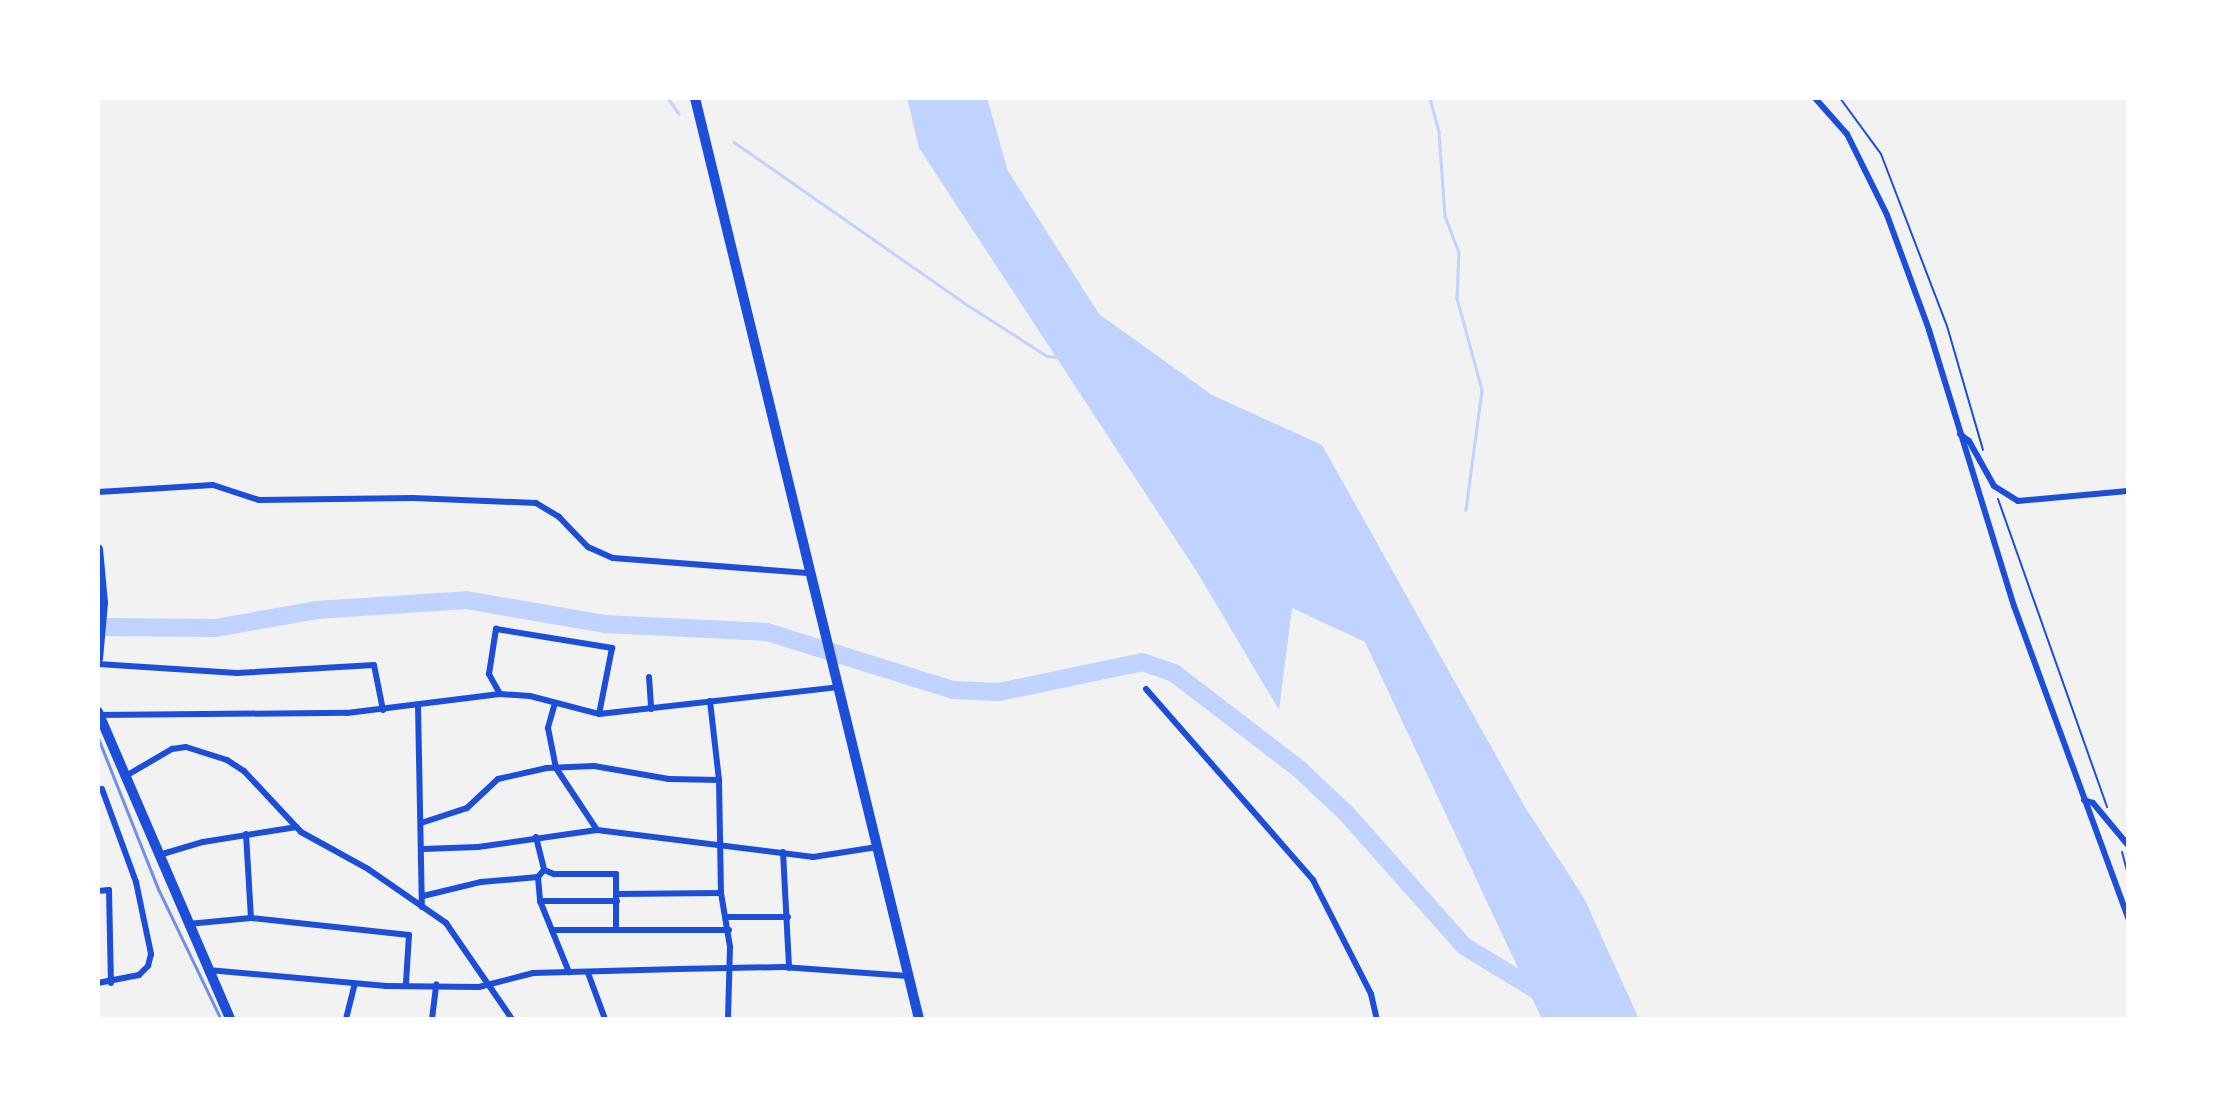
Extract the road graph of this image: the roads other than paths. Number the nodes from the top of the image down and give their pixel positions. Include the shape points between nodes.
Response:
1 (695, 98) edge
2 (1815, 98) edge
3 (1960, 435) junction
4 (2128, 491) edge
5 (98, 492) edge
6 (98, 549) edge
7 (810, 573) junction
8 (98, 661) edge
9 (649, 677) dead end
10 (838, 687) junction
11 (1146, 689) dead end
12 (500, 694) junction
13 (710, 701) junction
14 (555, 703) junction
15 (418, 705) junction
16 (651, 709) junction
17 (383, 710) junction
18 (98, 714) edge
19 (598, 714) junction
20 (556, 768) junction
21 (124, 777) junction
22 (719, 780) junction
23 (98, 791) edge
24 (2084, 800) junction
25 (421, 823) junction
26 (297, 827) junction
27 (597, 830) junction
28 (246, 834) junction
29 (536, 837) junction
30 (719, 843) junction
31 (2128, 845) edge
32 (877, 847) junction
33 (423, 849) junction
34 (783, 852) junction
35 (159, 855) junction
36 (544, 870) junction
37 (538, 877) junction
38 (98, 891) edge
39 (721, 893) junction
40 (423, 896) junction
41 (617, 897) junction
42 (540, 901) junction
43 (422, 907) junction
44 (726, 917) junction
45 (788, 917) junction
46 (251, 918) junction
47 (2128, 918) edge
48 (188, 924) junction
49 (552, 930) junction
50 (616, 930) junction
51 (729, 930) junction
52 (730, 968) junction
53 (789, 968) junction
54 (208, 971) junction
55 (569, 972) junction
56 (587, 973) junction
57 (908, 976) junction
58 (98, 983) edge
59 (111, 983) junction
60 (406, 983) junction
61 (355, 984) junction
62 (436, 984) junction
63 (488, 985) junction
64 (230, 1019) edge
65 (346, 1019) edge
66 (432, 1019) edge
67 (512, 1019) edge
68 (605, 1019) edge
69 (728, 1019) edge
70 (919, 1019) edge
71 (1377, 1019) edge

1 - 7 highway
2 - 3 street via 1847,134 1866,166 1930,330
3 - 4 street via 1969,441 1994,486 2018,501
3 - 24 street via 2014,606
5 - 7 street via 213,485 259,500 536,503 559,517 588,547 613,558
6 - 8 main road via 103,603
7 - 10 highway
8 - 17 street via 237,673 374,665
9 - 16 street
10 - 13 street
10 - 32 highway
11 - 71 street via 1313,880 1371,995
12 - 14 street
12 - 15 street
12 - 19 street via 489,674 496,629 612,648
13 - 16 street
13 - 22 street
14 - 19 street
14 - 20 street via 548,729
15 - 17 street
15 - 25 street
16 - 19 street
17 - 18 street
18 - 21 main road
20 - 22 street via 594,766 669,779
20 - 25 street via 498,779 467,808
20 - 27 street
21 - 26 street via 172,749 195,748 244,771
21 - 35 main road
22 - 30 street
23 - 59 street via 102,789 136,882 151,949 143,973
24 - 31 street via 2093,803
24 - 47 street
25 - 33 street
26 - 28 street
26 - 43 street
27 - 29 street
27 - 30 street
28 - 35 street
28 - 46 street
29 - 33 street via 478,847
29 - 36 street
30 - 34 street
30 - 39 street
32 - 34 street via 813,857
32 - 57 highway
33 - 40 street
34 - 45 street
35 - 48 main road
36 - 37 street
36 - 41 street via 616,874
37 - 40 street via 481,882
37 - 42 street
38 - 59 street via 109,890
39 - 41 street
39 - 44 street
40 - 43 street
41 - 42 street
41 - 50 street
42 - 49 street
43 - 63 street via 446,923
44 - 45 street
44 - 51 street
45 - 53 street
46 - 48 street
46 - 60 street via 409,935
48 - 54 main road
49 - 50 street
49 - 55 street
50 - 51 street
51 - 52 street
52 - 53 street
52 - 56 street
52 - 69 street
53 - 57 street
54 - 61 street
54 - 64 main road
55 - 56 street
55 - 63 street via 533,973
56 - 68 street
57 - 70 highway
58 - 59 street
60 - 61 street
60 - 62 street
61 - 65 street
62 - 63 street
62 - 66 street
63 - 67 street

